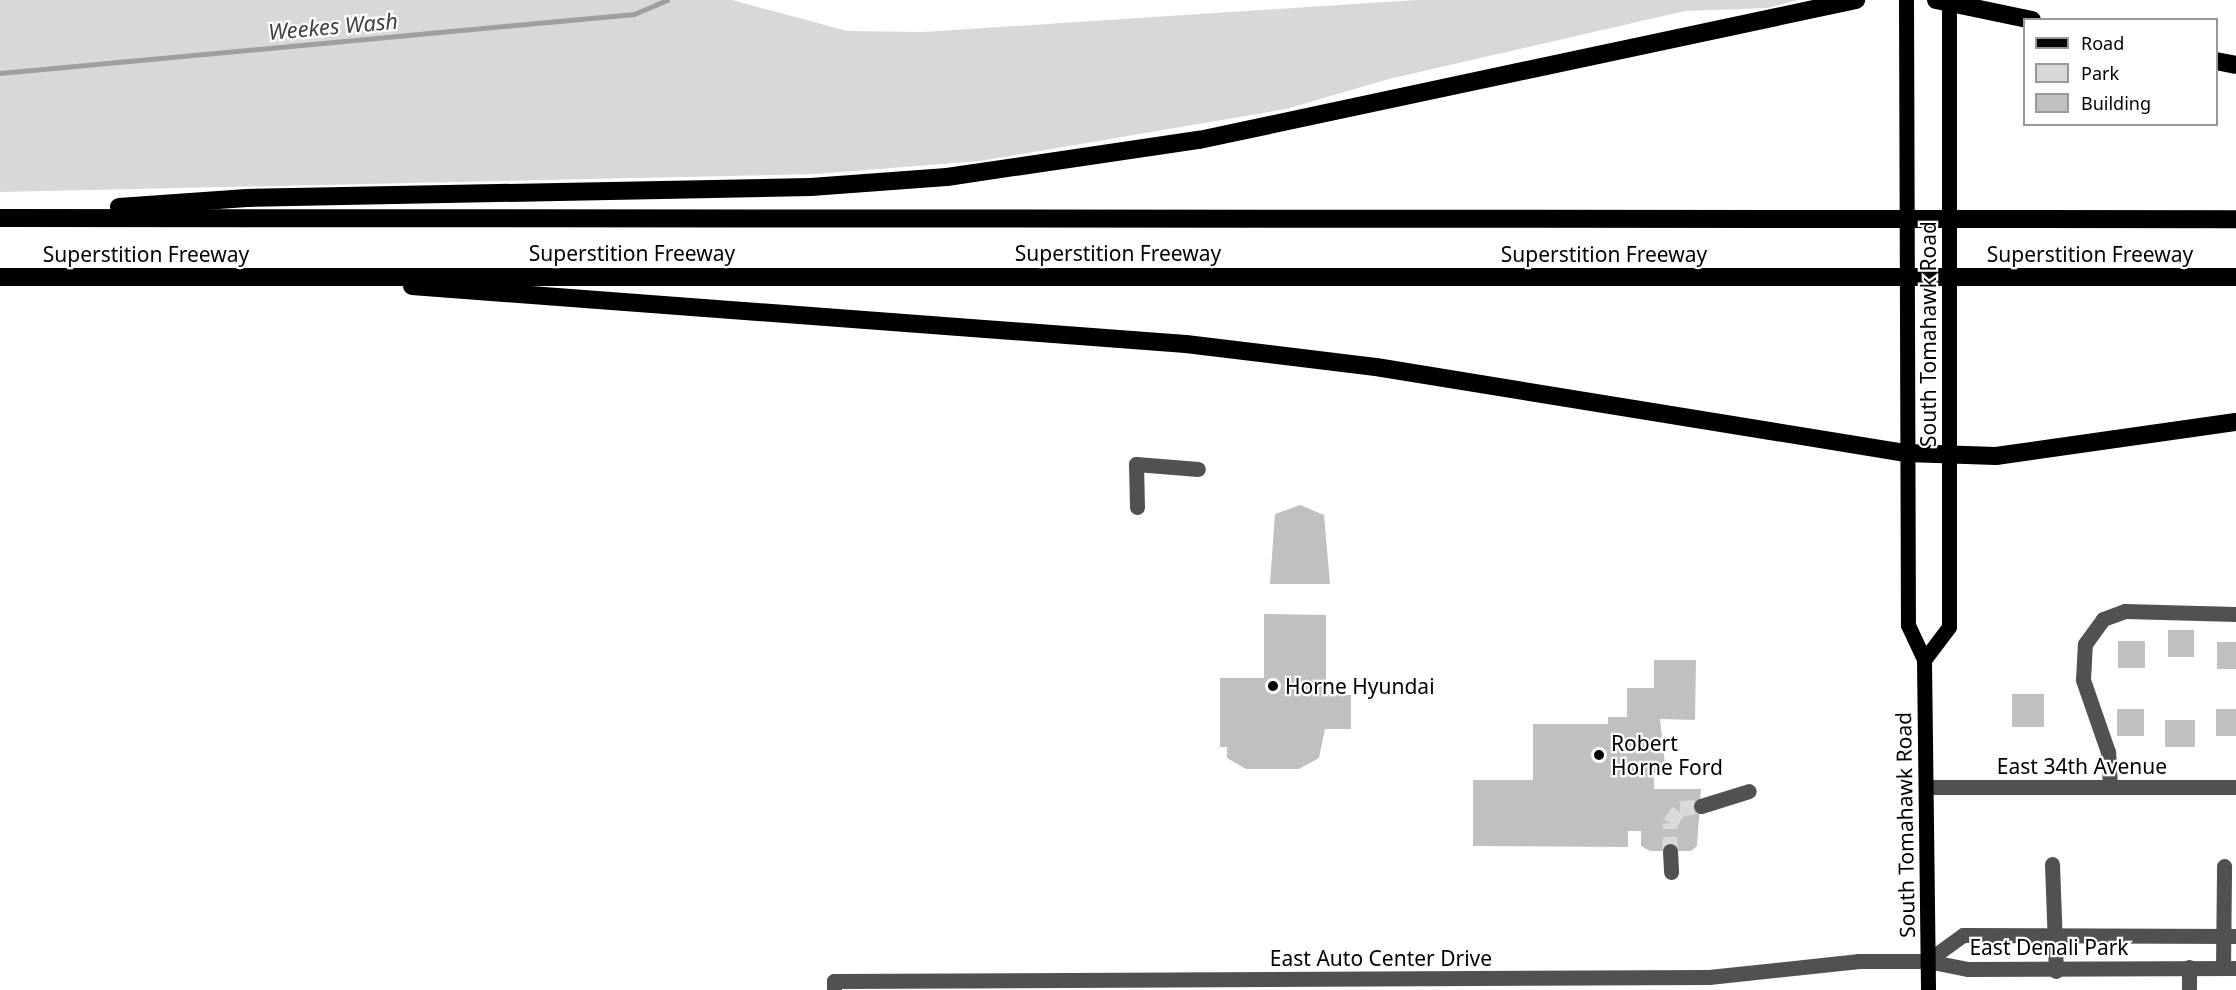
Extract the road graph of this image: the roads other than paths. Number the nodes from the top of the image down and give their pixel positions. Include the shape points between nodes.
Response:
1 (1856, 0) edge
2 (1906, 0) edge
3 (1945, 0) edge
4 (2023, 18) edge
5 (2218, 61) edge
6 (2236, 65) edge
7 (0, 216) edge
8 (2236, 219) edge
9 (0, 276) edge
10 (312, 276) junction
11 (2236, 277) edge
12 (2236, 422) edge
13 (1906, 453) junction
14 (1949, 456) junction
15 (1198, 469) dead end
16 (1137, 507) dead end
17 (2236, 614) edge
18 (1924, 660) junction
19 (1928, 787) junction
20 (2110, 787) junction
21 (2236, 787) edge
22 (1749, 791) dead end
23 (1701, 806) tunnel mouth
24 (1670, 851) tunnel mouth
25 (2052, 864) dead end
26 (2224, 866) dead end
27 (1671, 872) dead end
28 (2056, 935) junction
29 (2230, 936) edge
30 (1927, 961) junction
31 (2189, 967) junction
32 (2230, 968) edge
33 (2056, 971) junction
34 (834, 986) edge
35 (1928, 990) edge
36 (2189, 990) edge

1 - 7 highway via 1199,140 947,177 812,187 246,198
2 - 13 main road, South Tomahawk Road
3 - 4 highway
3 - 14 main road, South Tomahawk Road
5 - 6 highway
7 - 8 highway, Superstition Freeway
9 - 10 highway, Superstition Freeway
10 - 11 highway, Superstition Freeway
10 - 13 highway via 1186,344 1374,367
12 - 14 highway via 1996,456
13 - 14 highway
13 - 18 main road, South Tomahawk Road via 1908,625
14 - 18 main road, South Tomahawk Road via 1949,627
15 - 16 street via 1136,464
17 - 20 street via 2126,611 2097,628 2085,644 2083,680 2108,752
18 - 19 main road, South Tomahawk Road
19 - 20 street, East 34th Avenue
19 - 30 main road, South Tomahawk Road
20 - 21 street, East 34th Avenue
22 - 23 street
24 - 27 street
25 - 28 street
26 - 29 street
28 - 29 street, East Denali Park
28 - 30 street, East Denali Park via 1963,935
28 - 33 street
29 - 32 street
30 - 33 street, East Denali Park via 1968,969
30 - 34 street, East Auto Center Drive via 1849,962 1708,977
30 - 35 main road, South Tomahawk Road
31 - 32 street, East Denali Park
31 - 33 street, East Denali Park
31 - 36 street

